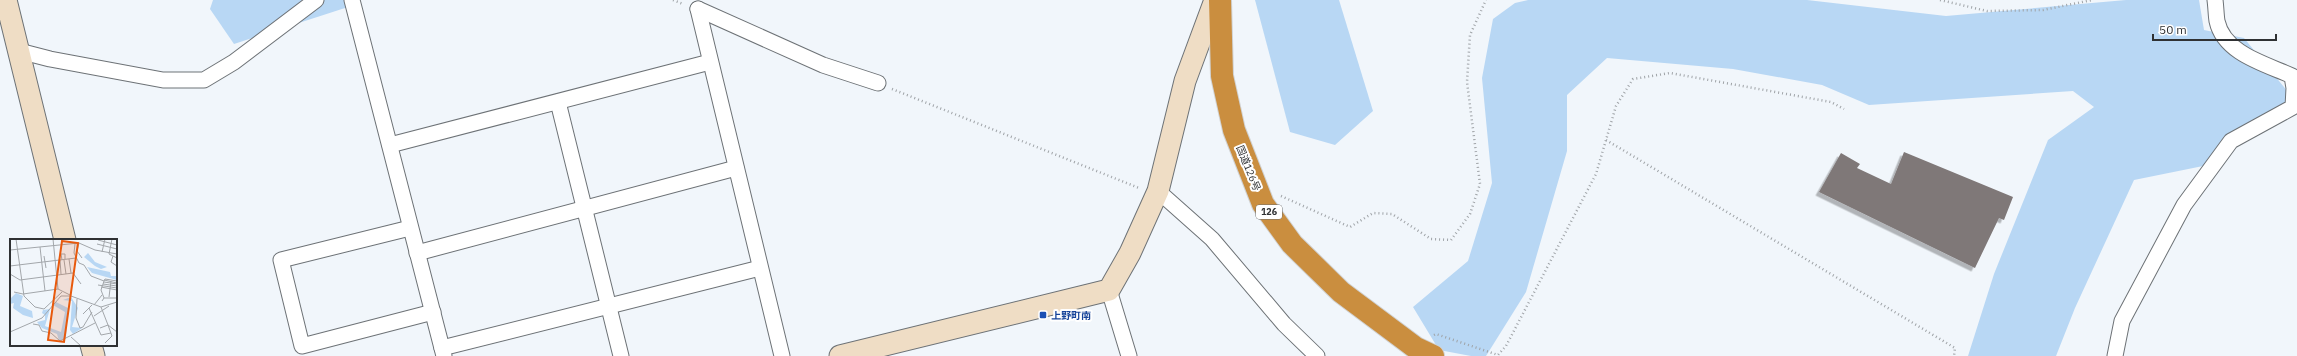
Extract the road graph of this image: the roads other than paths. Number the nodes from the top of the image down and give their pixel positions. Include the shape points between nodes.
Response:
1 (6, 0) edge
2 (316, 0) edge
3 (352, 0) edge
4 (1214, 0) edge
5 (1220, 0) edge
6 (2215, 0) edge
7 (702, 5) edge
8 (19, 51) junction
9 (710, 62) junction
10 (878, 83) road end
11 (558, 102) junction
12 (390, 145) junction
13 (736, 168) junction
14 (1158, 191) junction
15 (584, 208) junction
16 (410, 228) junction
17 (65, 239) edge
18 (418, 253) junction
19 (760, 268) junction
20 (1109, 290) junction
21 (609, 306) junction
22 (433, 312) junction
23 (91, 346) edge
24 (443, 352) edge
25 (1424, 352) edge
26 (94, 356) edge
27 (621, 356) edge
28 (782, 356) edge
29 (840, 356) edge
30 (1129, 356) edge
31 (1316, 356) edge
32 (2115, 356) edge

1 - 8 street
2 - 8 street via 234,62 204,80 163,80
3 - 12 street
4 - 14 street via 1185,81
5 - 25 highway, 国道126号 / 126 via 1222,76 1234,130 1263,204 1292,244 1341,292
6 - 32 street via 2218,23 2224,36 2239,52 2292,76 2293,107 2231,141 2184,204 2122,321
7 - 9 street
7 - 10 street via 823,65
8 - 17 street
9 - 11 street
9 - 13 street
11 - 12 street
11 - 15 street
12 - 16 street
13 - 15 street
13 - 19 street
14 - 20 street via 1130,253
14 - 31 street via 1212,239 1284,324
15 - 18 street
15 - 21 street
16 - 18 street
16 - 22 street via 281,260 302,346
18 - 22 street
19 - 21 street
19 - 28 street
20 - 29 street
20 - 30 street
21 - 24 street
21 - 27 street
22 - 24 street
23 - 26 street

